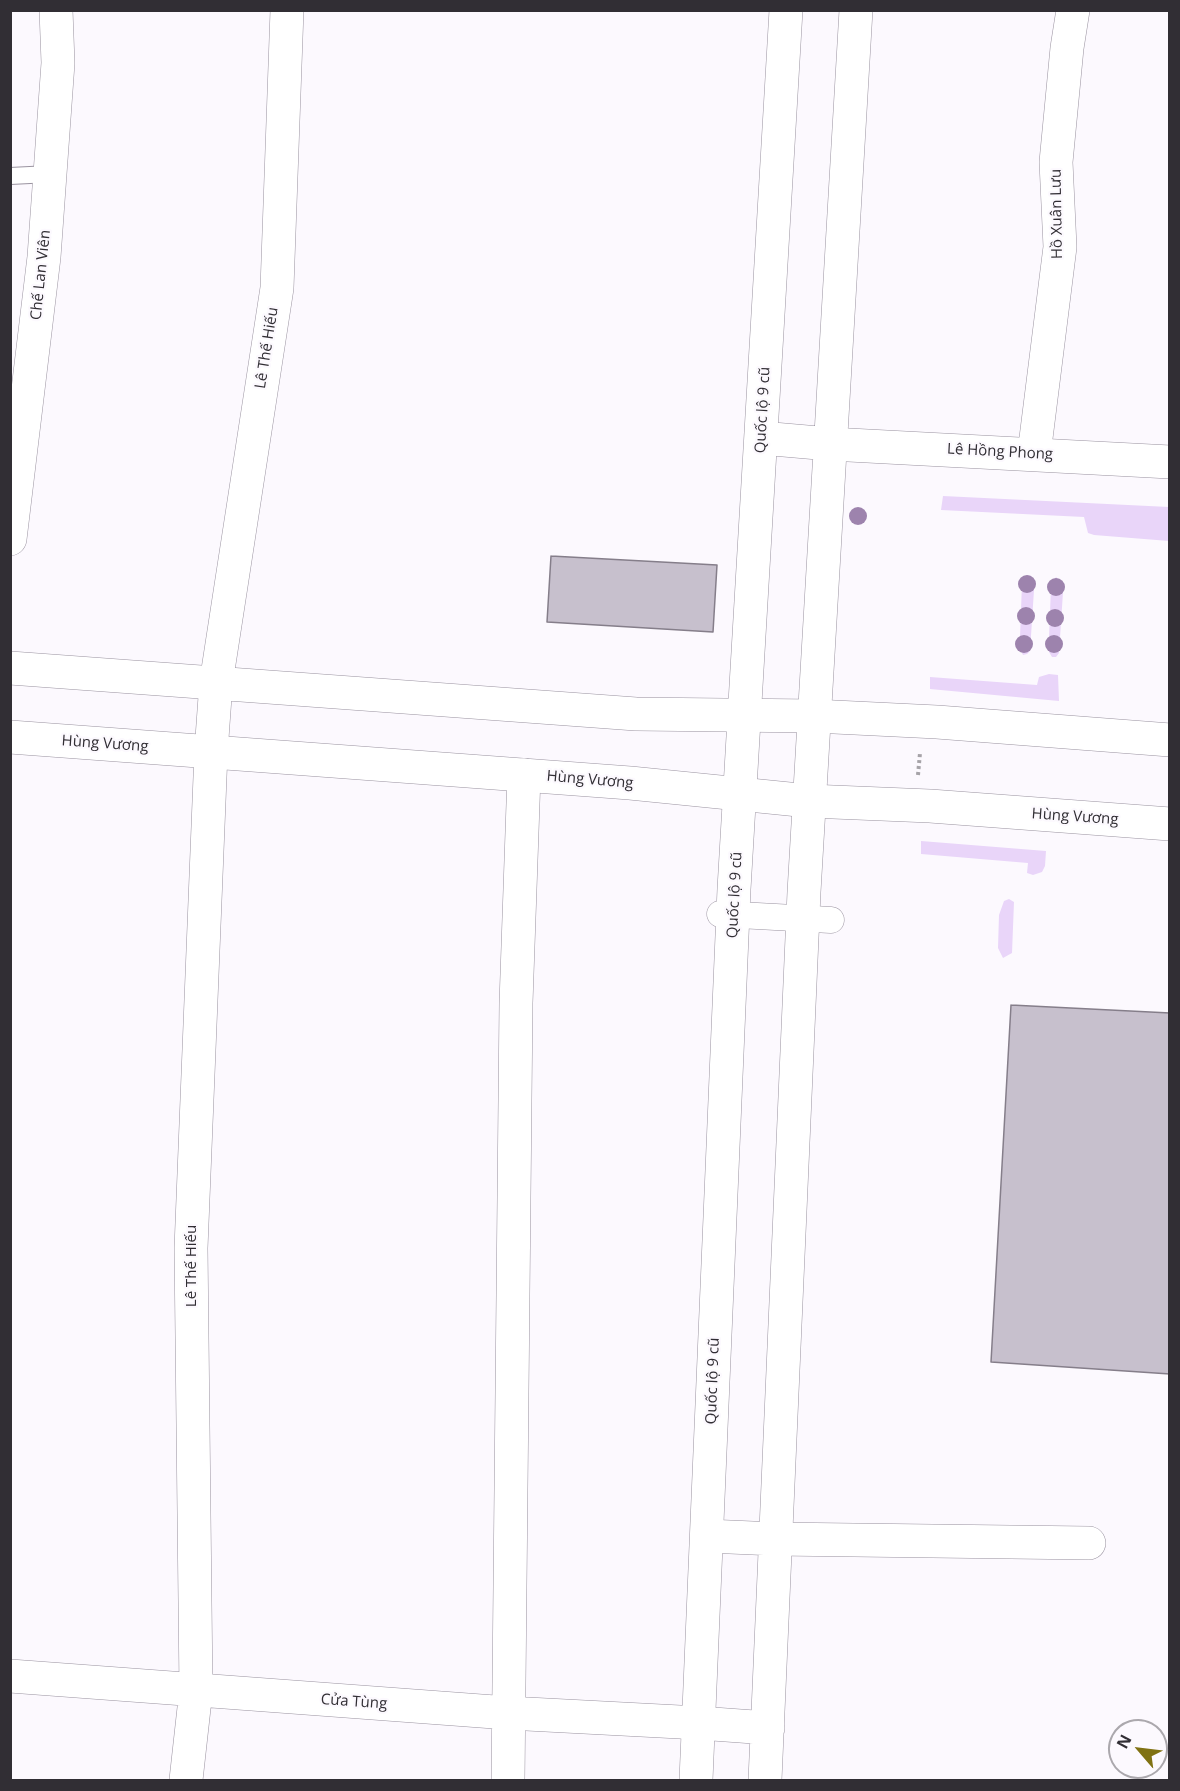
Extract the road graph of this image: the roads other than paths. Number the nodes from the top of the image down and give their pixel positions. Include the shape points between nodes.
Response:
1 (56, 10) edge
2 (287, 10) edge
3 (786, 10) edge
4 (856, 10) edge
5 (1073, 10) edge
6 (50, 174) junction
7 (10, 176) edge
8 (761, 438) junction
9 (830, 444) junction
10 (1034, 454) junction
11 (1170, 462) edge
12 (10, 539) edge
13 (10, 668) edge
14 (216, 683) junction
15 (745, 715) junction
16 (814, 716) junction
17 (10, 737) edge
18 (1170, 740) edge
19 (211, 752) junction
20 (524, 775) junction
21 (740, 794) junction
22 (809, 801) junction
23 (1170, 824) edge
24 (727, 915) junction
25 (817, 920) junction
26 (707, 1536) junction
27 (776, 1539) junction
28 (1089, 1543) dead end
29 (10, 1676) edge
30 (196, 1690) junction
31 (508, 1713) junction
32 (699, 1723) junction
33 (768, 1728) junction
34 (186, 1780) edge
35 (508, 1780) edge
36 (696, 1780) edge
37 (765, 1780) edge

1 - 6 main road, Chế Lan Viên via 58,63
2 - 14 main road, Lê Thế Hiếu via 276,288
3 - 8 main road, Quốc lộ 9 cũ
4 - 9 main road
5 - 10 main road, Hồ Xuân Lưu via 1056,162 1060,247
6 - 7 lane
6 - 12 main road, Chế Lan Viên via 44,257
8 - 9 main road, Lê Hồng Phong
8 - 15 main road, Quốc lộ 9 cũ
9 - 10 main road, Lê Hồng Phong
9 - 16 main road
10 - 11 main road, Lê Hồng Phong
13 - 14 main road
14 - 15 main road via 636,714
14 - 19 main road, Lê Thế Hiếu
15 - 16 main road
15 - 21 main road, Quốc lộ 9 cũ
16 - 18 main road
16 - 22 main road
17 - 19 main road, Hùng Vương
19 - 20 main road, Hùng Vương
19 - 30 main road, Lê Thế Hiếu via 191,1248
20 - 21 main road, Hùng Vương
20 - 31 main road via 516,1003
21 - 22 main road, Hùng Vương
21 - 24 main road, Quốc lộ 9 cũ
22 - 23 main road, Hùng Vương
22 - 25 main road
24 - 25 street
24 - 26 main road, Quốc lộ 9 cũ
25 - 27 main road
26 - 27 main road
26 - 32 main road, Quốc lộ 9 cũ
27 - 28 main road
27 - 33 main road
29 - 30 main road, Cửa Tùng
30 - 31 main road, Cửa Tùng
30 - 34 main road, Lê Thế Hiếu
31 - 32 main road, Cửa Tùng
31 - 35 main road
32 - 33 main road, Cửa Tùng
32 - 36 main road, Quốc lộ 9 cũ
33 - 37 main road

